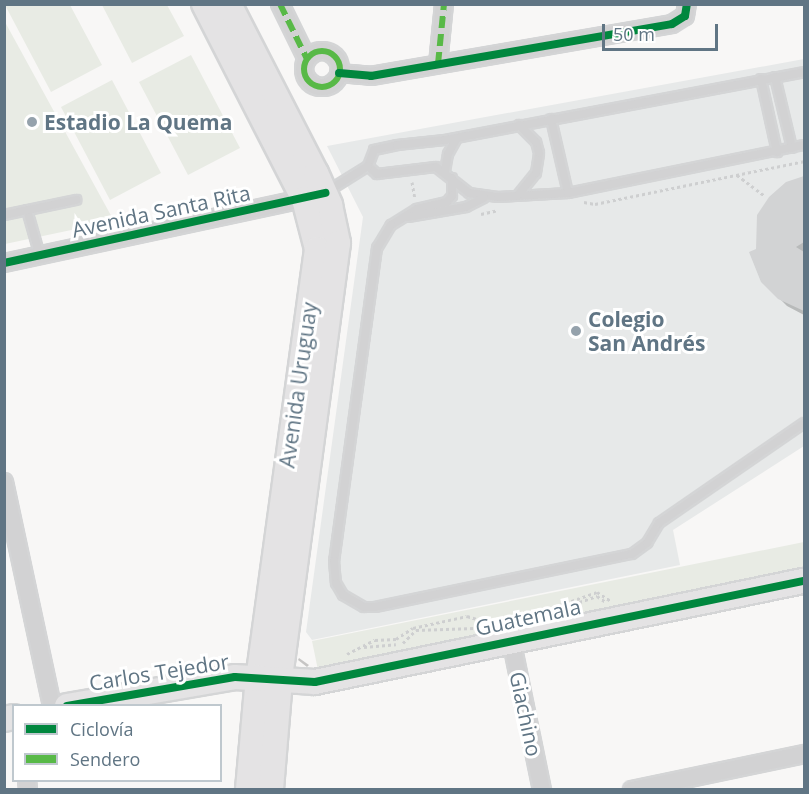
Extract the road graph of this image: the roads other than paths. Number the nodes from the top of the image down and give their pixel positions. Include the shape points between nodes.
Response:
1 (204, 4) edge
2 (229, 4) edge
3 (280, 4) edge
4 (444, 4) edge
5 (687, 4) edge
6 (307, 59) junction
7 (438, 64) junction
8 (804, 72) edge
9 (339, 73) junction
10 (775, 77) junction
11 (761, 79) junction
12 (551, 119) junction
13 (519, 125) junction
14 (457, 138) junction
15 (804, 145) edge
16 (792, 148) junction
17 (777, 152) junction
18 (368, 166) junction
19 (448, 175) junction
20 (568, 193) junction
21 (517, 195) junction
22 (314, 196) junction
23 (485, 197) junction
24 (76, 200) dead end
25 (27, 210) junction
26 (4, 215) edge
27 (404, 217) junction
28 (40, 256) junction
29 (4, 263) edge
30 (804, 423) edge
31 (5, 484) edge
32 (804, 581) edge
33 (509, 626) junction
34 (269, 678) junction
35 (52, 704) edge
36 (73, 704) edge
37 (804, 754) edge
38 (248, 789) edge
39 (271, 789) edge
40 (542, 789) edge
41 (632, 789) edge

1 - 22 main road, Avenida Uruguay
2 - 22 main road, Avenida Uruguay
3 - 6 street
4 - 7 street
5 - 7 street via 685,16 672,24
6 - 9 street via 316,52 328,52 338,61
6 - 9 street via 305,75 317,86 333,82
7 - 9 street via 371,76
8 - 10 lane
10 - 11 lane
10 - 16 lane
11 - 12 lane
11 - 17 lane
12 - 13 lane
12 - 20 lane
13 - 14 lane
13 - 21 lane via 536,142 539,153 532,181
14 - 18 lane via 374,150
14 - 19 lane via 447,154
15 - 16 lane
16 - 17 lane
17 - 20 lane
18 - 19 lane via 377,174 426,167
18 - 22 lane
19 - 23 lane via 469,193
19 - 27 lane via 452,196 447,202 417,209
20 - 21 lane
21 - 23 lane
22 - 28 street, Avenida Santa Rita
22 - 34 main road, Avenida Uruguay via 336,226 338,267
23 - 27 lane via 466,207
24 - 25 lane
25 - 26 lane
25 - 28 lane
27 - 30 lane via 391,225 377,248 336,549 336,582 343,595 352,600 375,607 632,554 647,543 659,523
28 - 29 street, Avenida Santa Rita
31 - 35 street
32 - 33 main road, Guatemala via 627,615
33 - 34 main road, Guatemala via 315,682
33 - 40 street, Giachino
34 - 36 main road, Carlos Tejedor via 235,677
34 - 38 main road, Avenida Uruguay
34 - 39 main road, Avenida Uruguay
37 - 41 street

